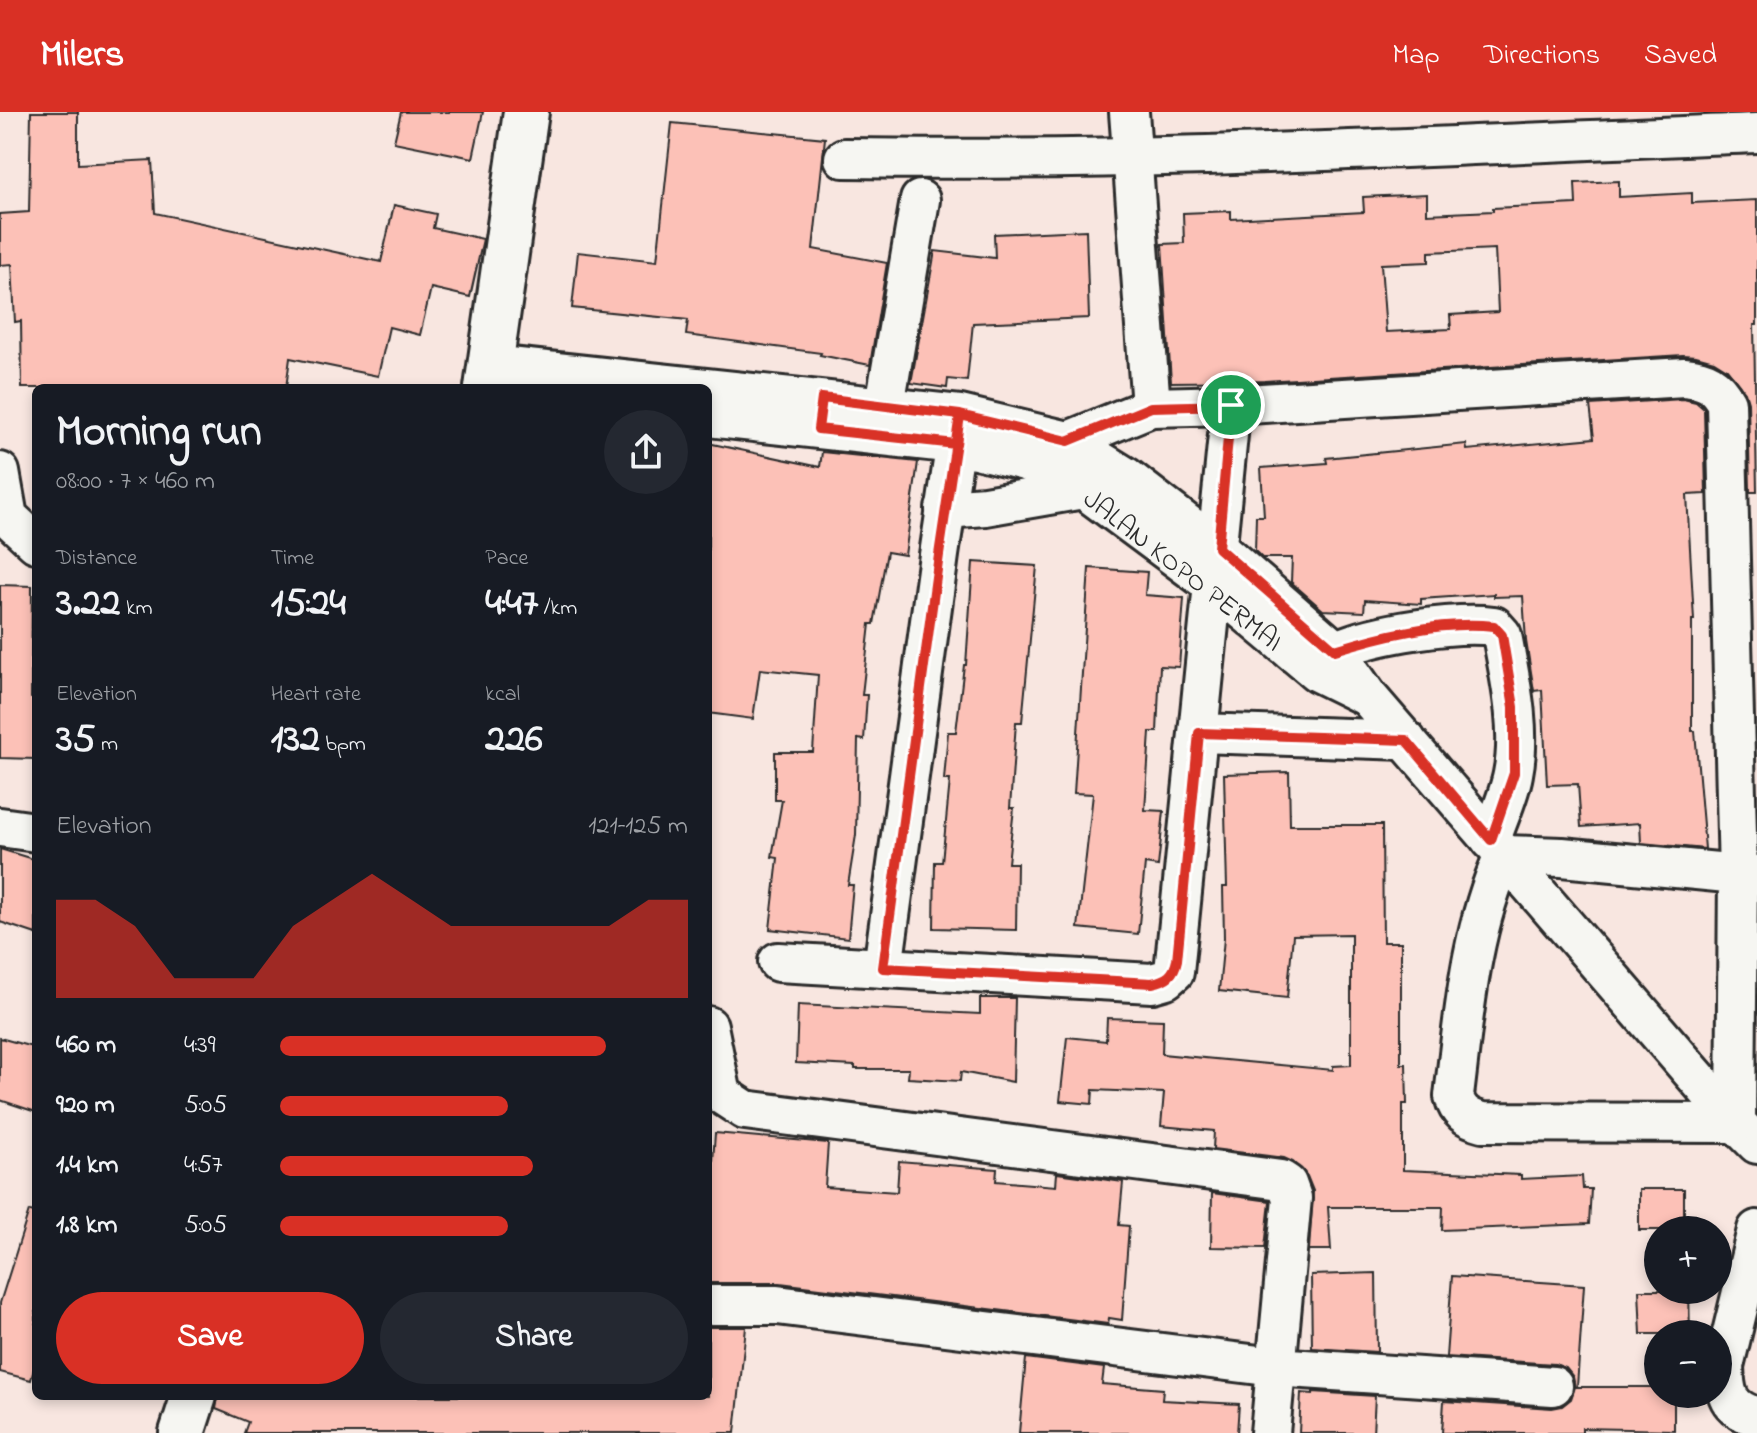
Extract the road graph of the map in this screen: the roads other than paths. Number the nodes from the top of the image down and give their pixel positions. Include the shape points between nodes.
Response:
1 (526, 112) edge
2 (1129, 112) edge
3 (1757, 133) edge
4 (844, 158) dead end
5 (1131, 158) junction
6 (920, 200) dead end
7 (490, 377) edge
8 (623, 383) edge
9 (712, 397) edge
10 (885, 405) junction
11 (1231, 405) junction
12 (1151, 407) junction
13 (820, 413) junction
14 (712, 417) edge
15 (958, 429) junction
16 (1068, 441) junction
17 (0, 472) edge
18 (1126, 477) junction
19 (1085, 490) junction
20 (945, 509) junction
21 (4, 519) edge
22 (32, 540) edge
23 (1218, 548) junction
24 (1213, 585) junction
25 (1326, 661) junction
26 (1199, 733) junction
27 (1406, 740) junction
28 (0, 827) edge
29 (32, 831) edge
30 (1497, 847) junction
31 (1748, 875) edge
32 (778, 962) dead end
33 (883, 968) junction
34 (712, 1046) edge
35 (1746, 1134) edge
36 (1757, 1230) edge
37 (712, 1305) edge
38 (1275, 1367) junction
39 (1553, 1386) dead end
40 (193, 1400) edge
41 (1757, 1417) edge
42 (182, 1433) edge
43 (1270, 1433) edge

1 - 7 main road
2 - 5 street
3 - 5 street
4 - 5 street
5 - 12 street
6 - 10 street
7 - 8 street, JALAN KOPO PERMAI
9 - 13 street, JALAN KOPO PERMAI
10 - 13 street, JALAN KOPO PERMAI
10 - 15 street, JALAN KOPO PERMAI
11 - 12 street
11 - 23 street
11 - 31 street via 1684,377 1712,383 1726,403
12 - 16 street
13 - 14 street, JALAN KOPO PERMAI
13 - 15 street, JALAN KOPO PERMAI
15 - 16 street, JALAN KOPO PERMAI
15 - 19 street, JALAN KOPO PERMAI
15 - 20 street
16 - 18 street, JALAN KOPO PERMAI
17 - 21 street
18 - 19 street
18 - 23 street, JALAN KOPO PERMAI
19 - 20 street
19 - 24 street, JALAN KOPO PERMAI
20 - 33 street
21 - 22 street
23 - 24 street
23 - 25 street, JALAN KOPO PERMAI
24 - 25 street, JALAN KOPO PERMAI
24 - 26 street
25 - 27 street, JALAN KOPO PERMAI
25 - 30 street via 1382,636 1494,626 1502,635 1514,707 1514,773
26 - 27 street
26 - 33 street via 1177,960 1166,979 1152,983
27 - 30 street, JALAN KOPO PERMAI
28 - 29 street
30 - 31 street
30 - 35 street, JALAN KOPO PERMAI
30 - 35 street via 1468,980 1454,1096 1463,1113 1483,1122
31 - 35 street
32 - 33 street
34 - 38 street via 722,1095 745,1110 1281,1180 1292,1198
36 - 41 street via 1724,1366 1730,1401 1739,1411
37 - 38 street via 777,1305
38 - 39 street
38 - 43 street
40 - 42 main road

